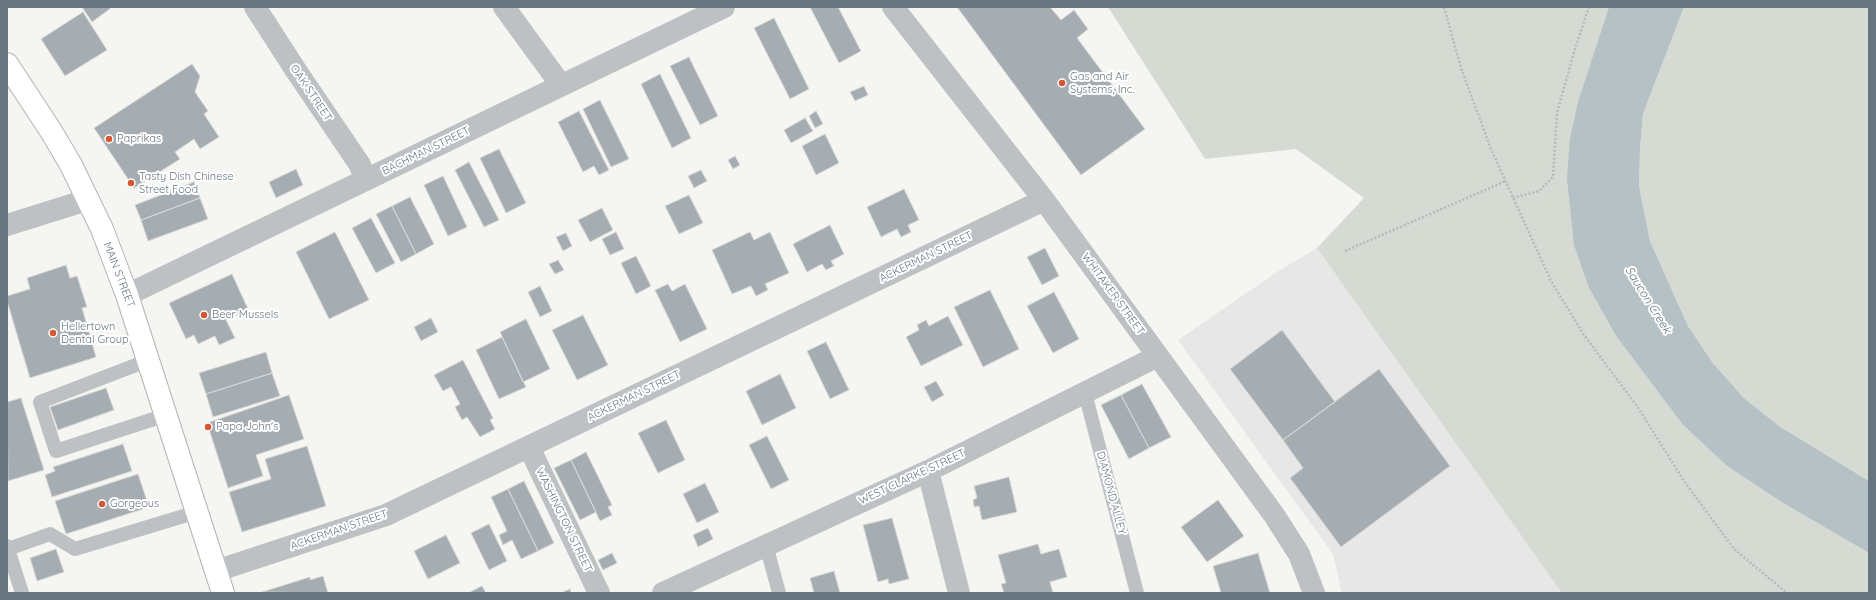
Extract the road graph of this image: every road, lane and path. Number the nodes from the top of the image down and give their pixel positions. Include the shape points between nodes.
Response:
1 (255, 7) edge
2 (504, 7) edge
3 (724, 7) edge
4 (893, 7) edge
5 (1444, 7) edge
6 (1589, 7) edge
7 (7, 64) edge
8 (561, 85) junction
9 (365, 180) junction
10 (1506, 181) junction
11 (1513, 198) junction
12 (87, 200) junction
13 (1044, 200) junction
14 (7, 225) edge
15 (1345, 251) dead end
16 (127, 295) junction
17 (1158, 356) junction
18 (149, 360) junction
19 (1085, 393) junction
20 (166, 414) junction
21 (528, 447) junction
22 (928, 471) junction
23 (197, 512) junction
24 (766, 545) junction
25 (8, 548) edge
26 (216, 571) junction
27 (22, 593) edge
28 (223, 593) edge
29 (599, 593) edge
30 (663, 593) edge
31 (779, 593) edge
32 (959, 593) edge
33 (1137, 593) edge
34 (1314, 593) edge
35 (1787, 593) edge

1 - 9 street, OAK STREET via 360,165
2 - 8 street
3 - 8 street, BACHMAN STREET
4 - 13 street, WHITAKER STREET
5 - 10 path via 1461,68 1491,149
6 - 11 path via 1557,113 1553,177 1539,191
7 - 12 main road, MAIN STREET via 71,165
8 - 9 street, BACHMAN STREET
9 - 16 street, BACHMAN STREET
10 - 11 path
10 - 15 path
11 - 35 path via 1551,281 1584,335 1636,406 1684,482 1734,549
12 - 14 street
12 - 16 main road, MAIN STREET via 102,229
13 - 17 street, WHITAKER STREET
13 - 21 street, ACKERMAN STREET
16 - 18 main road, MAIN STREET
17 - 19 street, WEST CLARKE STREET
17 - 34 street, WHITAKER STREET via 1274,515 1299,554
18 - 20 main road, MAIN STREET
18 - 20 lane via 40,402 56,451
19 - 22 street, WEST CLARKE STREET
19 - 33 lane, DIAMOND ALLEY
20 - 23 main road, MAIN STREET
21 - 26 street, ACKERMAN STREET via 386,515
21 - 29 street, WASHINGTON STREET
22 - 24 street, WEST CLARKE STREET
22 - 32 street
23 - 25 lane via 75,549 50,534
23 - 26 main road, MAIN STREET
24 - 30 street, WEST CLARKE STREET
24 - 31 lane
25 - 27 lane
26 - 28 main road, MAIN STREET

